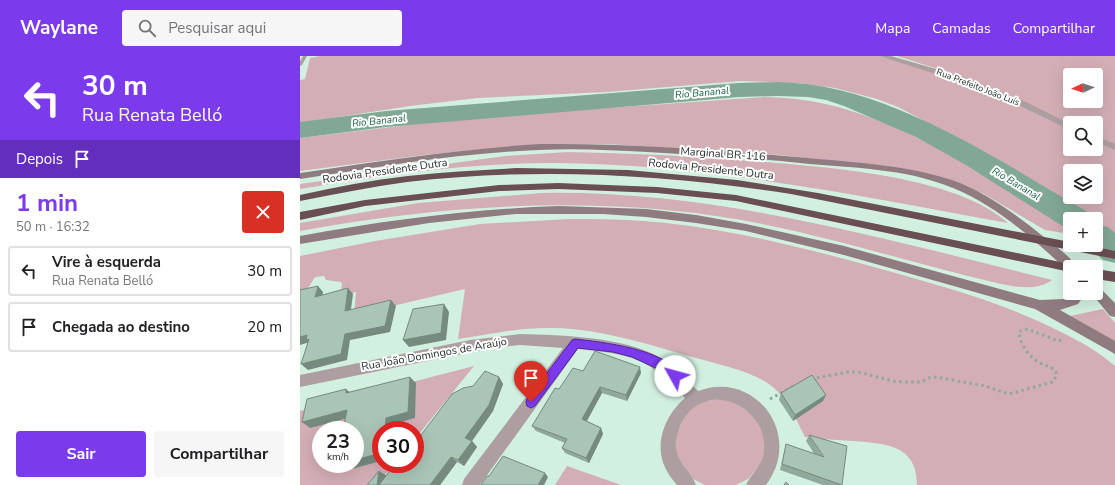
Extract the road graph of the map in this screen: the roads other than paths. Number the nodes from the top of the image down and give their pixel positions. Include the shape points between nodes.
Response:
1 (305, 56) edge
2 (883, 56) edge
3 (300, 65) edge
4 (1063, 124) edge
5 (1103, 142) edge
6 (1115, 148) edge
7 (300, 176) edge
8 (300, 198) edge
9 (300, 216) edge
10 (300, 240) edge
11 (1115, 254) edge
12 (1063, 261) edge
13 (1063, 266) edge
14 (1103, 275) edge
15 (1115, 278) edge
16 (1103, 299) edge
17 (1076, 300) edge
18 (1039, 305) junction
19 (1115, 312) edge
20 (575, 343) junction
21 (1115, 348) edge
22 (300, 381) edge
23 (695, 399) junction
24 (470, 485) edge
25 (688, 485) edge
26 (754, 485) edge

1 - 3 lane
2 - 4 street, Rua Prefeito João Luís via 961,79 1021,103
5 - 6 street
7 - 12 main road, Marginal BR-116 via 462,154 542,147 782,158 880,168 943,180 972,193 1014,220
8 - 11 highway, Rodovia Presidente Dutra via 446,174 563,171 662,176 737,183 808,194
9 - 13 highway via 365,203 499,188 558,186 657,190 736,198
10 - 18 main road via 418,220 489,213 604,210 645,212 740,226 805,239
14 - 15 highway
16 - 19 main road
17 - 18 main road via 1069,303
18 - 21 main road
20 - 22 street, Rua João Domingos de Araújo via 511,340 479,344
20 - 23 street, Rua João Domingos de Araújo via 634,352 649,358 675,376
20 - 24 street
23 - 25 street via 677,415 668,438 672,464 678,476
23 - 26 street via 711,394 728,394 745,399 758,410 770,430 772,448 766,471

